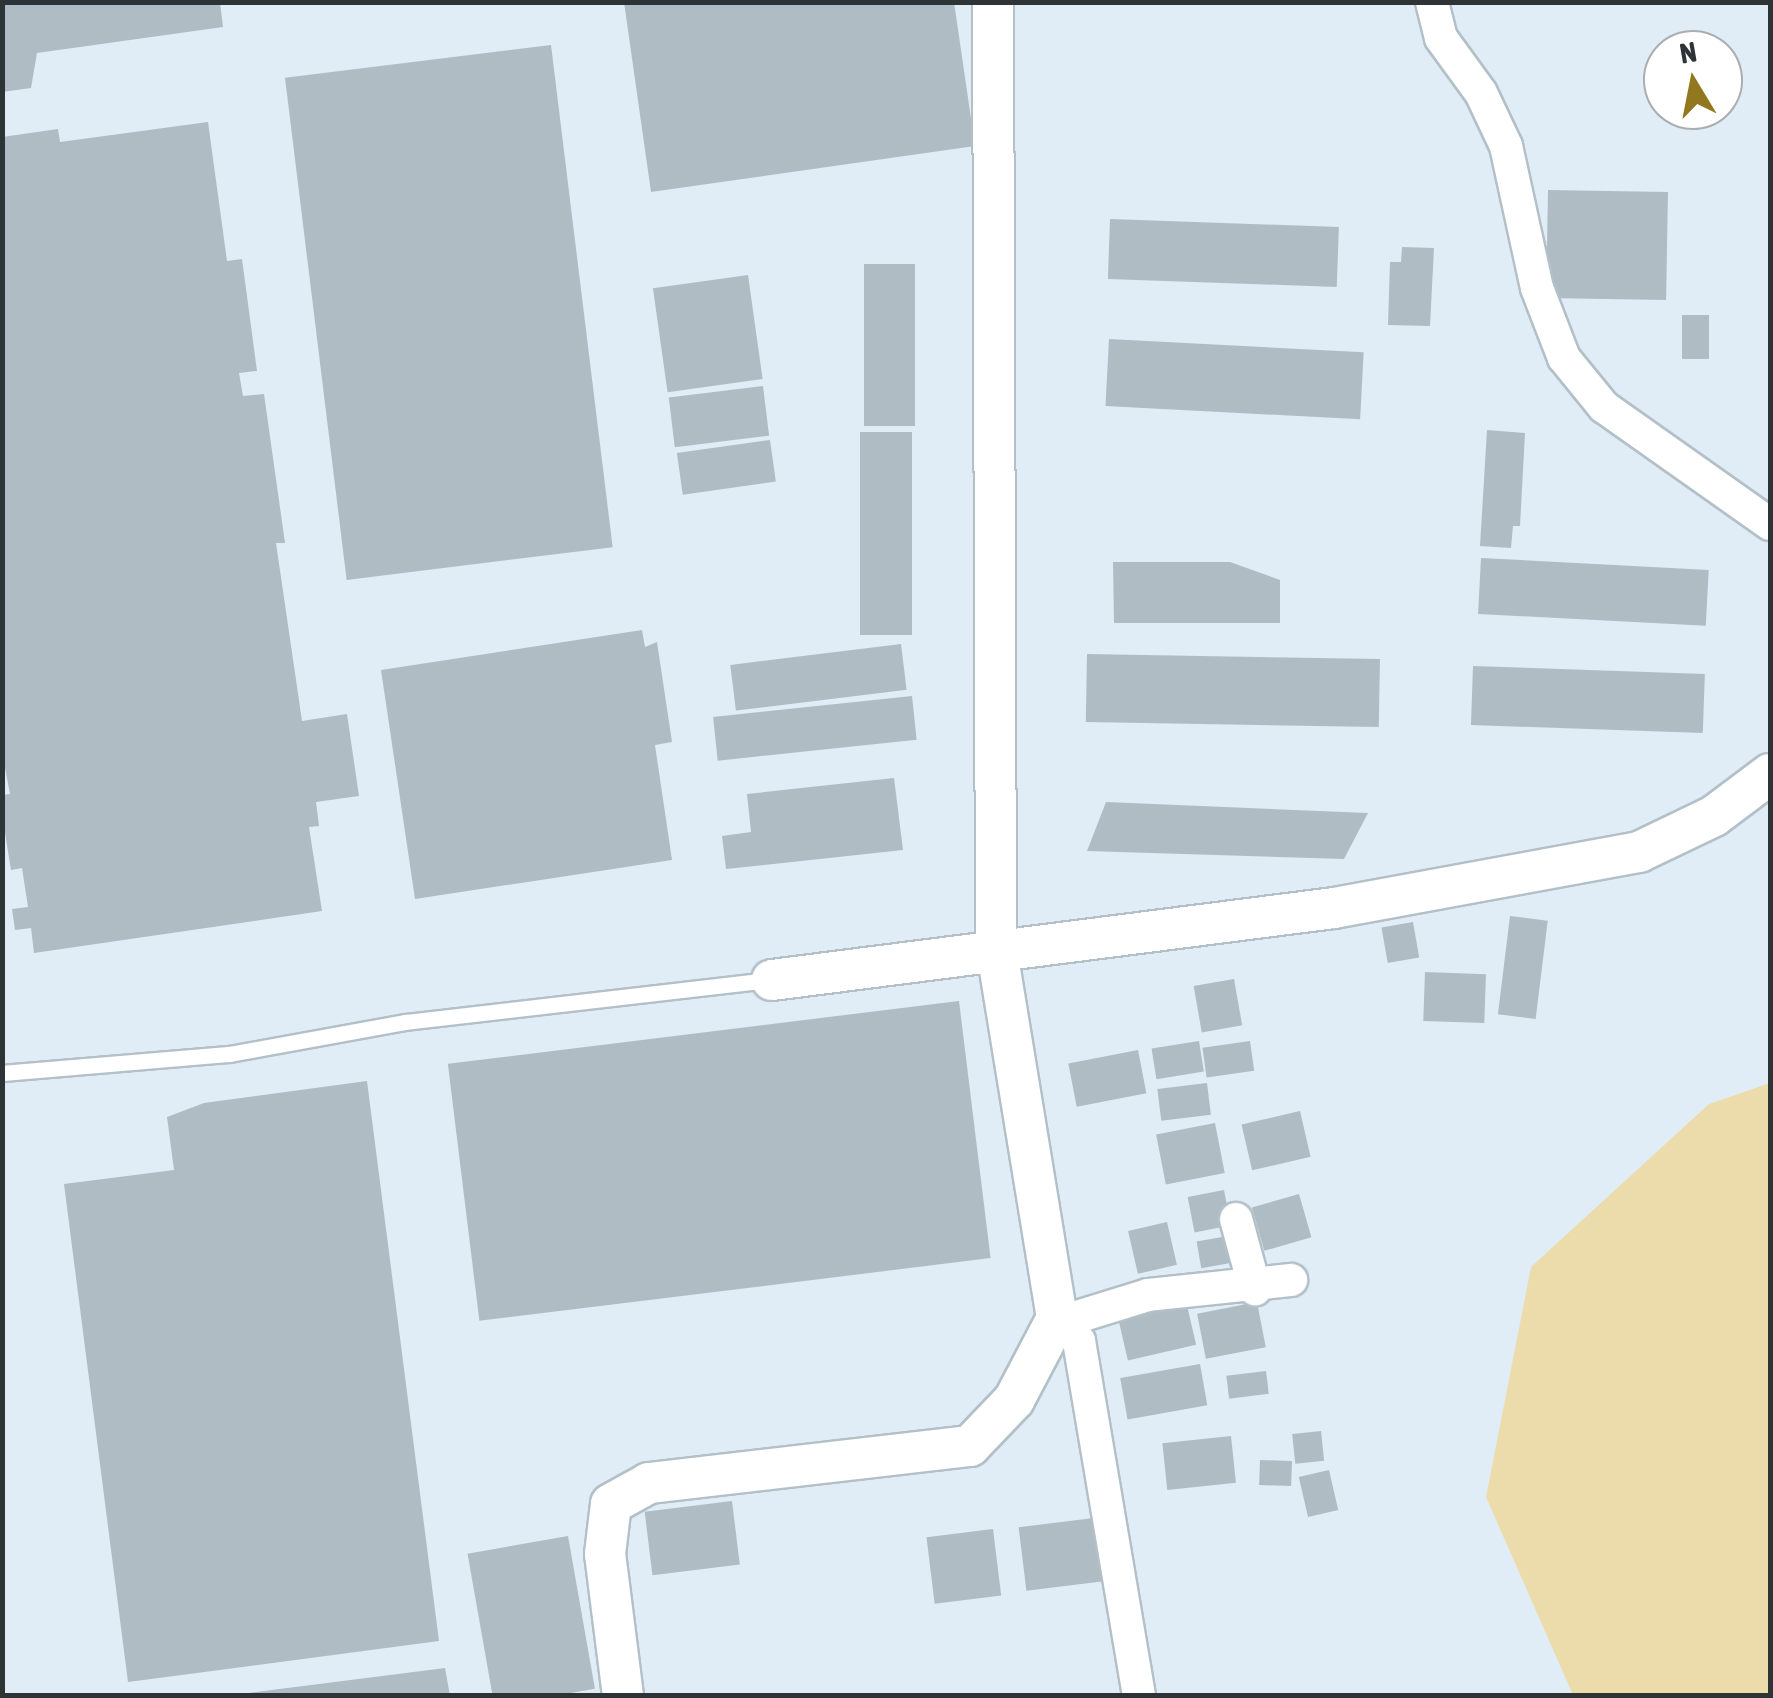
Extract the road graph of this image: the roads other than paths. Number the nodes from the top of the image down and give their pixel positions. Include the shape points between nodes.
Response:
1 (993, 2) edge
2 (1432, 2) edge
3 (1770, 524) edge
4 (1770, 774) edge
5 (996, 947) junction
6 (772, 980) joint
7 (2, 1073) edge
8 (1236, 1219) dead end
9 (1291, 1280) dead end
10 (1255, 1289) junction
11 (1060, 1319) junction
12 (623, 1696) edge
13 (1139, 1696) edge

1 - 5 street
2 - 3 street via 1441,38 1481,93 1506,146 1537,288 1564,358 1604,407
4 - 5 street via 1714,816 1639,852 1334,908
5 - 6 street
5 - 11 street
6 - 7 lane via 405,1022 229,1054
8 - 10 street
9 - 10 street
10 - 11 street via 1148,1295
11 - 12 street via 1014,1400 970,1446 649,1483 611,1504 605,1554
11 - 13 street via 1079,1342

